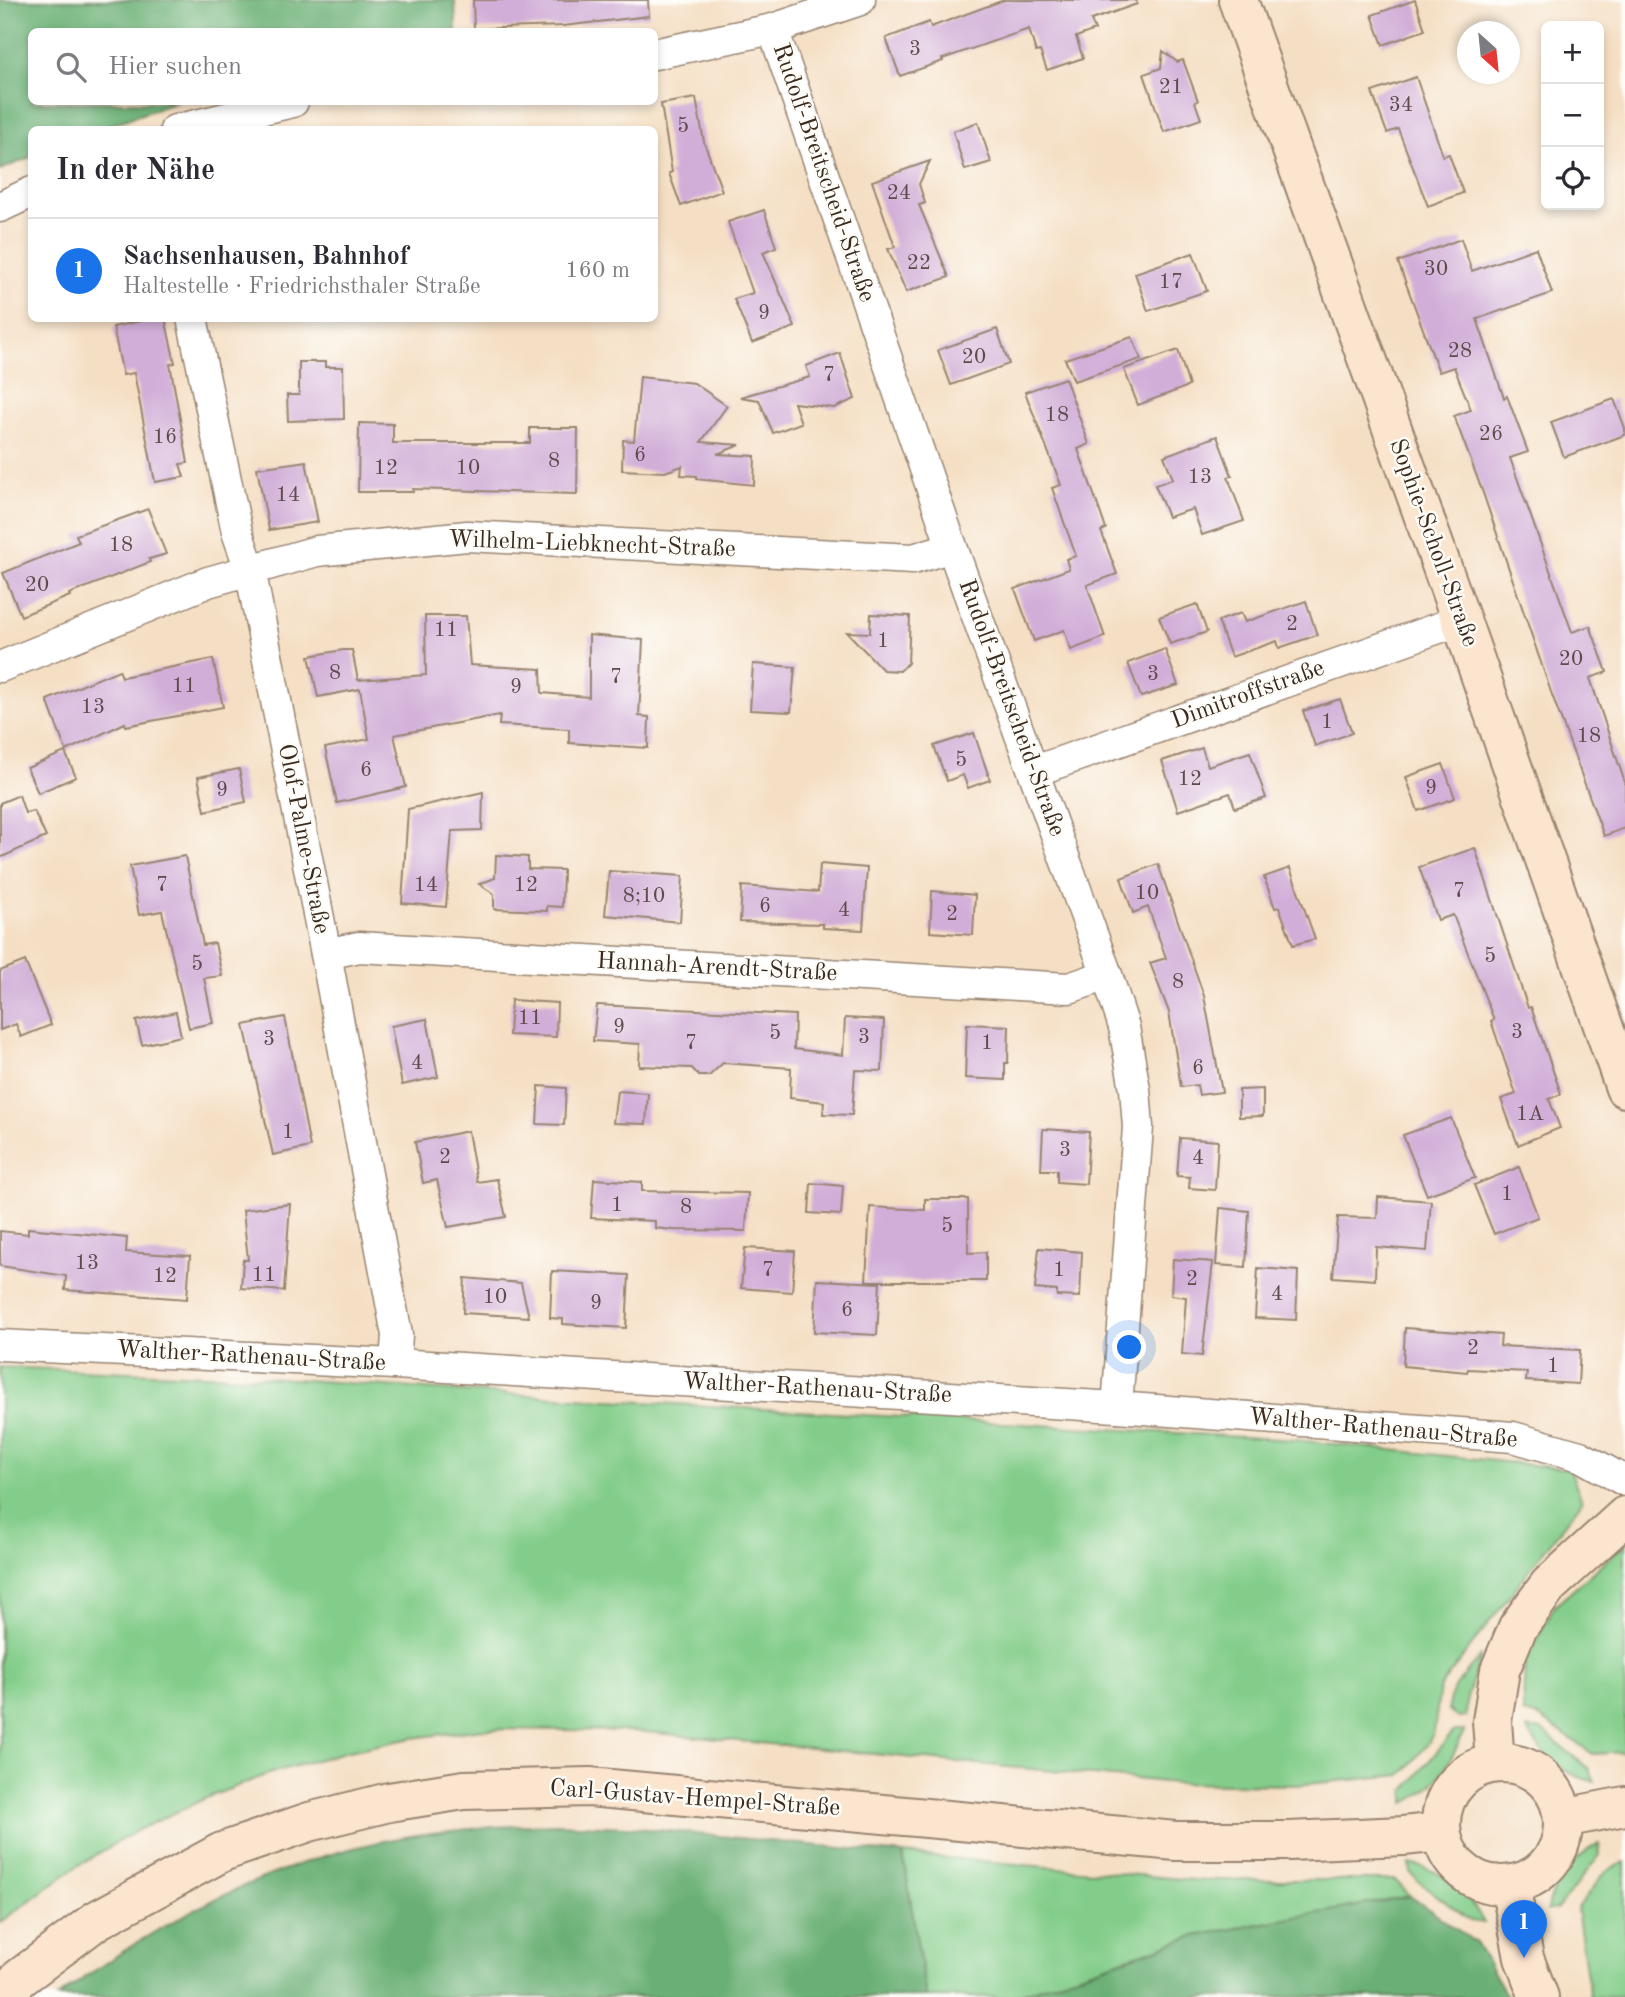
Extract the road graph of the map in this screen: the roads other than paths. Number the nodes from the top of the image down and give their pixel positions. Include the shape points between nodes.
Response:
1 (859, 0) edge
2 (1238, 0) edge
3 (774, 29) junction
4 (658, 53) edge
5 (280, 105) edge
6 (192, 126) edge
7 (28, 194) edge
8 (0, 207) edge
9 (193, 322) edge
10 (952, 547) junction
11 (250, 569) junction
12 (1461, 620) junction
13 (0, 667) edge
14 (1035, 771) junction
15 (326, 954) junction
16 (1107, 975) junction
17 (1625, 1087) edge
18 (0, 1345) edge
19 (395, 1364) junction
20 (1117, 1407) junction
21 (1625, 1480) edge
22 (1625, 1516) edge
23 (1495, 1763) junction
24 (1625, 1806) edge
25 (1563, 1818) junction
26 (1441, 1832) junction
27 (1510, 1885) junction
28 (1, 1997) edge
29 (1539, 1997) edge

1 - 3 street
2 - 12 street, Sophie-Scholl-Straße
3 - 4 street
3 - 10 street, Rudolf-Breitscheid-Straße
5 - 6 street
7 - 8 street
9 - 11 street, Olof-Palme-Straße via 237,532
10 - 11 street, Wilhelm-Liebknecht-Straße via 914,559 467,536 317,551
10 - 14 street, Rudolf-Breitscheid-Straße
11 - 13 street, Wilhelm-Liebknecht-Straße
11 - 15 street, Olof-Palme-Straße
12 - 14 street, Dimitroffstraße
12 - 17 street, Sophie-Scholl-Straße
14 - 16 street, Rudolf-Breitscheid-Straße
15 - 16 street, Hannah-Arendt-Straße via 359,947 1069,988
15 - 19 street, Olof-Palme-Straße via 397,1335
16 - 20 street, Rudolf-Breitscheid-Straße via 1124,1027 1138,1127
18 - 19 street, Walther-Rathenau-Straße
19 - 20 street, Walther-Rathenau-Straße
20 - 21 street, Walther-Rathenau-Straße via 1513,1437 1580,1456
22 - 23 street via 1549,1585 1518,1627 1500,1670 1492,1721
23 - 25 street via 1527,1767 1541,1776 1560,1802
23 - 26 street via 1460,1779 1441,1813
24 - 25 street
25 - 27 street via 1555,1854 1528,1880
26 - 27 street via 1457,1866 1472,1878
26 - 28 street, Carl-Gustav-Hempel-Straße via 1314,1840 1176,1841 589,1787 464,1790 335,1815 222,1852 97,1920
27 - 29 street via 1524,1958

